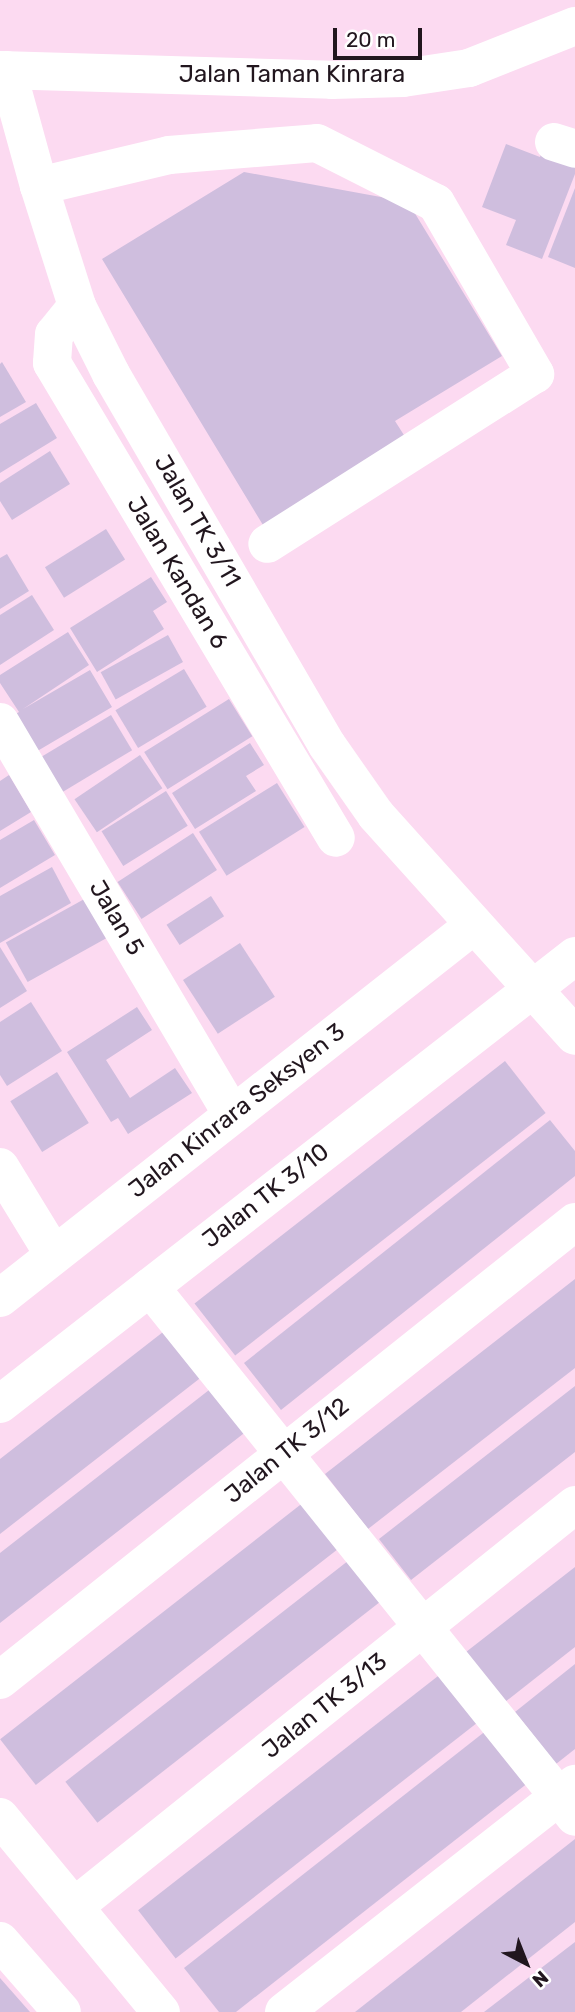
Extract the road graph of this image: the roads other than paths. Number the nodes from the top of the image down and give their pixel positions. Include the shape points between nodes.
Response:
1 (575, 26) edge
2 (4, 70) edge
3 (39, 186) junction
4 (78, 306) junction
5 (267, 544) dead end
6 (0, 722) edge
7 (336, 838) dead end
8 (474, 925) junction
9 (575, 956) edge
10 (532, 989) junction
11 (575, 1036) edge
12 (232, 1114) junction
13 (0, 1167) edge
14 (575, 1222) edge
15 (54, 1255) junction
16 (150, 1287) junction
17 (0, 1298) edge
18 (0, 1404) edge
19 (284, 1454) junction
20 (575, 1506) edge
21 (423, 1627) junction
22 (0, 1680) edge
23 (570, 1799) edge
24 (0, 1817) edge
25 (75, 1906) junction
26 (0, 1941) edge
27 (62, 2012) edge
28 (161, 2012) edge
29 (284, 2012) edge

1 - 2 street, Jalan Taman Kinrara via 469,68 403,78
2 - 3 street, Jalan TK 3/11
3 - 4 street, Jalan TK 3/11
3 - 5 street via 169,155 317,143 436,203 535,374
4 - 7 street, Jalan Kandan 6 via 54,334 52,363
4 - 8 street, Jalan TK 3/11 via 111,374 327,745 376,814
6 - 12 street, Jalan 5
8 - 10 street, Jalan TK 3/11
8 - 12 street, Jalan Kinrara Seksyen 3
9 - 10 street, Jalan TK 3/10
10 - 11 street, Jalan TK 3/11
10 - 16 street, Jalan TK 3/10
12 - 15 street, Jalan Kinrara Seksyen 3
13 - 15 street
14 - 19 street, Jalan TK 3/12
15 - 17 street, Jalan Kinrara Seksyen 3
16 - 18 street, Jalan TK 3/10
16 - 19 street
19 - 21 street
19 - 22 street, Jalan TK 3/12
20 - 21 street, Jalan TK 3/13
21 - 23 street
21 - 25 street, Jalan TK 3/13
23 - 29 street
24 - 25 street
25 - 28 street
26 - 27 street

